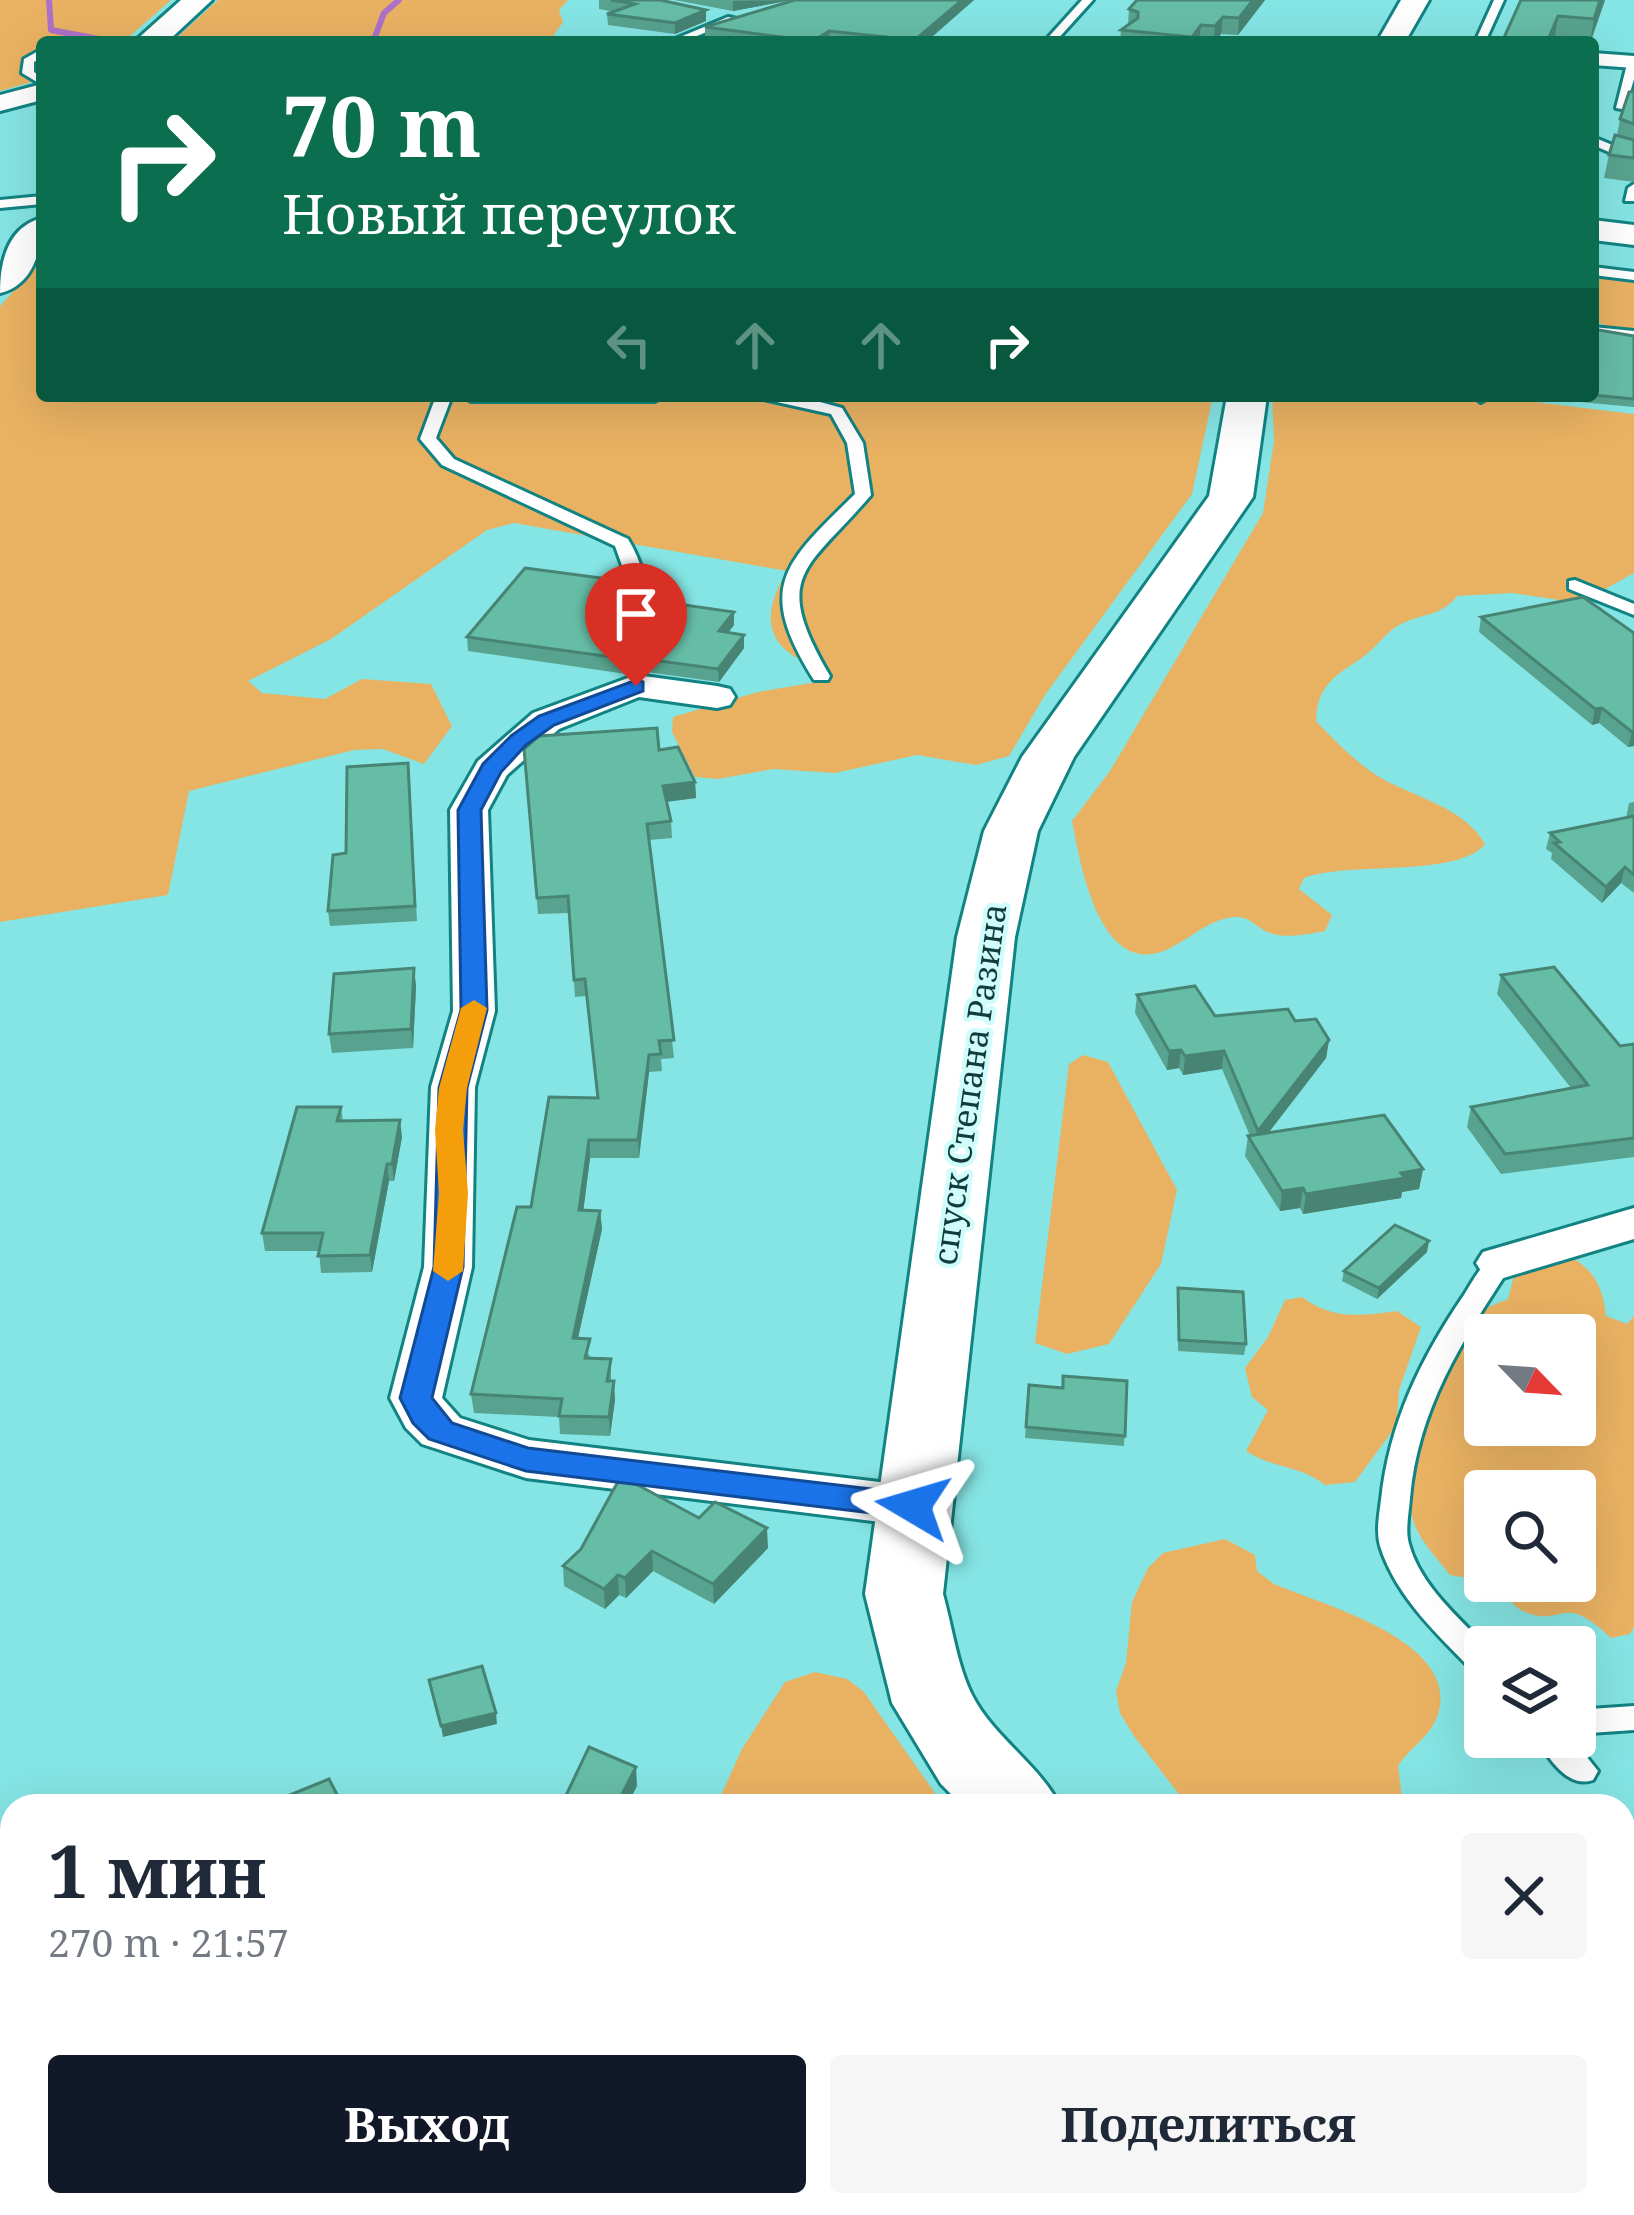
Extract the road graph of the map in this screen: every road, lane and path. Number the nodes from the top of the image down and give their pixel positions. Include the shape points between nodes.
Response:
1 (198, 0) edge
2 (1088, 0) edge
3 (1415, 0) edge
4 (1499, 0) edge
5 (713, 15) dead end
6 (748, 16) edge
7 (732, 19) junction
8 (155, 36) edge
9 (688, 36) edge
10 (1055, 36) edge
11 (1394, 36) edge
12 (1483, 36) edge
13 (36, 56) edge
14 (1599, 59) edge
15 (1634, 61) edge
16 (36, 78) edge
17 (36, 94) edge
18 (0, 105) edge
19 (36, 105) edge
20 (1634, 107) edge
21 (1599, 144) edge
22 (1634, 159) edge
23 (1599, 194) edge
24 (1633, 195) edge
25 (36, 200) edge
26 (2, 203) edge
27 (1599, 231) edge
28 (1634, 235) edge
29 (36, 242) edge
30 (1599, 272) edge
31 (1634, 276) edge
32 (0, 282) edge
33 (1599, 332) edge
34 (1634, 335) edge
35 (443, 402) edge
36 (803, 402) edge
37 (1246, 402) edge
38 (1575, 585) dead end
39 (1634, 610) edge
40 (636, 661) edge
41 (820, 676) dead end
42 (717, 697) dead end
43 (1634, 1223) edge
44 (1500, 1263) joint
45 (913, 1506) junction
46 (1464, 1643) edge
47 (1634, 1718) edge
48 (1596, 1721) edge
49 (1571, 1758) edge
50 (1582, 1771) dead end
51 (1005, 1794) edge

1 - 8 main road
2 - 10 lane
3 - 11 main road
4 - 12 lane
5 - 7 lane
6 - 7 lane
7 - 9 lane
13 - 16 lane via 28,73
14 - 15 street
15 - 20 lane via 1620,106
17 - 18 street
18 - 19 street
21 - 22 lane
23 - 24 main road
25 - 26 lane
27 - 28 main road
29 - 32 main road
30 - 31 lane
33 - 34 lane
35 - 40 lane via 428,439 448,462 622,543 634,558
36 - 41 lane via 837,411 856,443 863,495 792,567 788,596
37 - 45 main road, спуск Степана Разина via 1231,497 1060,739 1011,831 986,937
38 - 39 lane
42 - 45 street via 636,686 546,721 491,769 469,810 474,1010 451,1108 448,1267 416,1398 441,1431 526,1460
43 - 44 street
44 - 46 lane via 1428,1376 1396,1471 1393,1544 1424,1603
45 - 51 main road, спуск Степана Разина via 904,1594 934,1703
47 - 48 lane
49 - 50 lane

